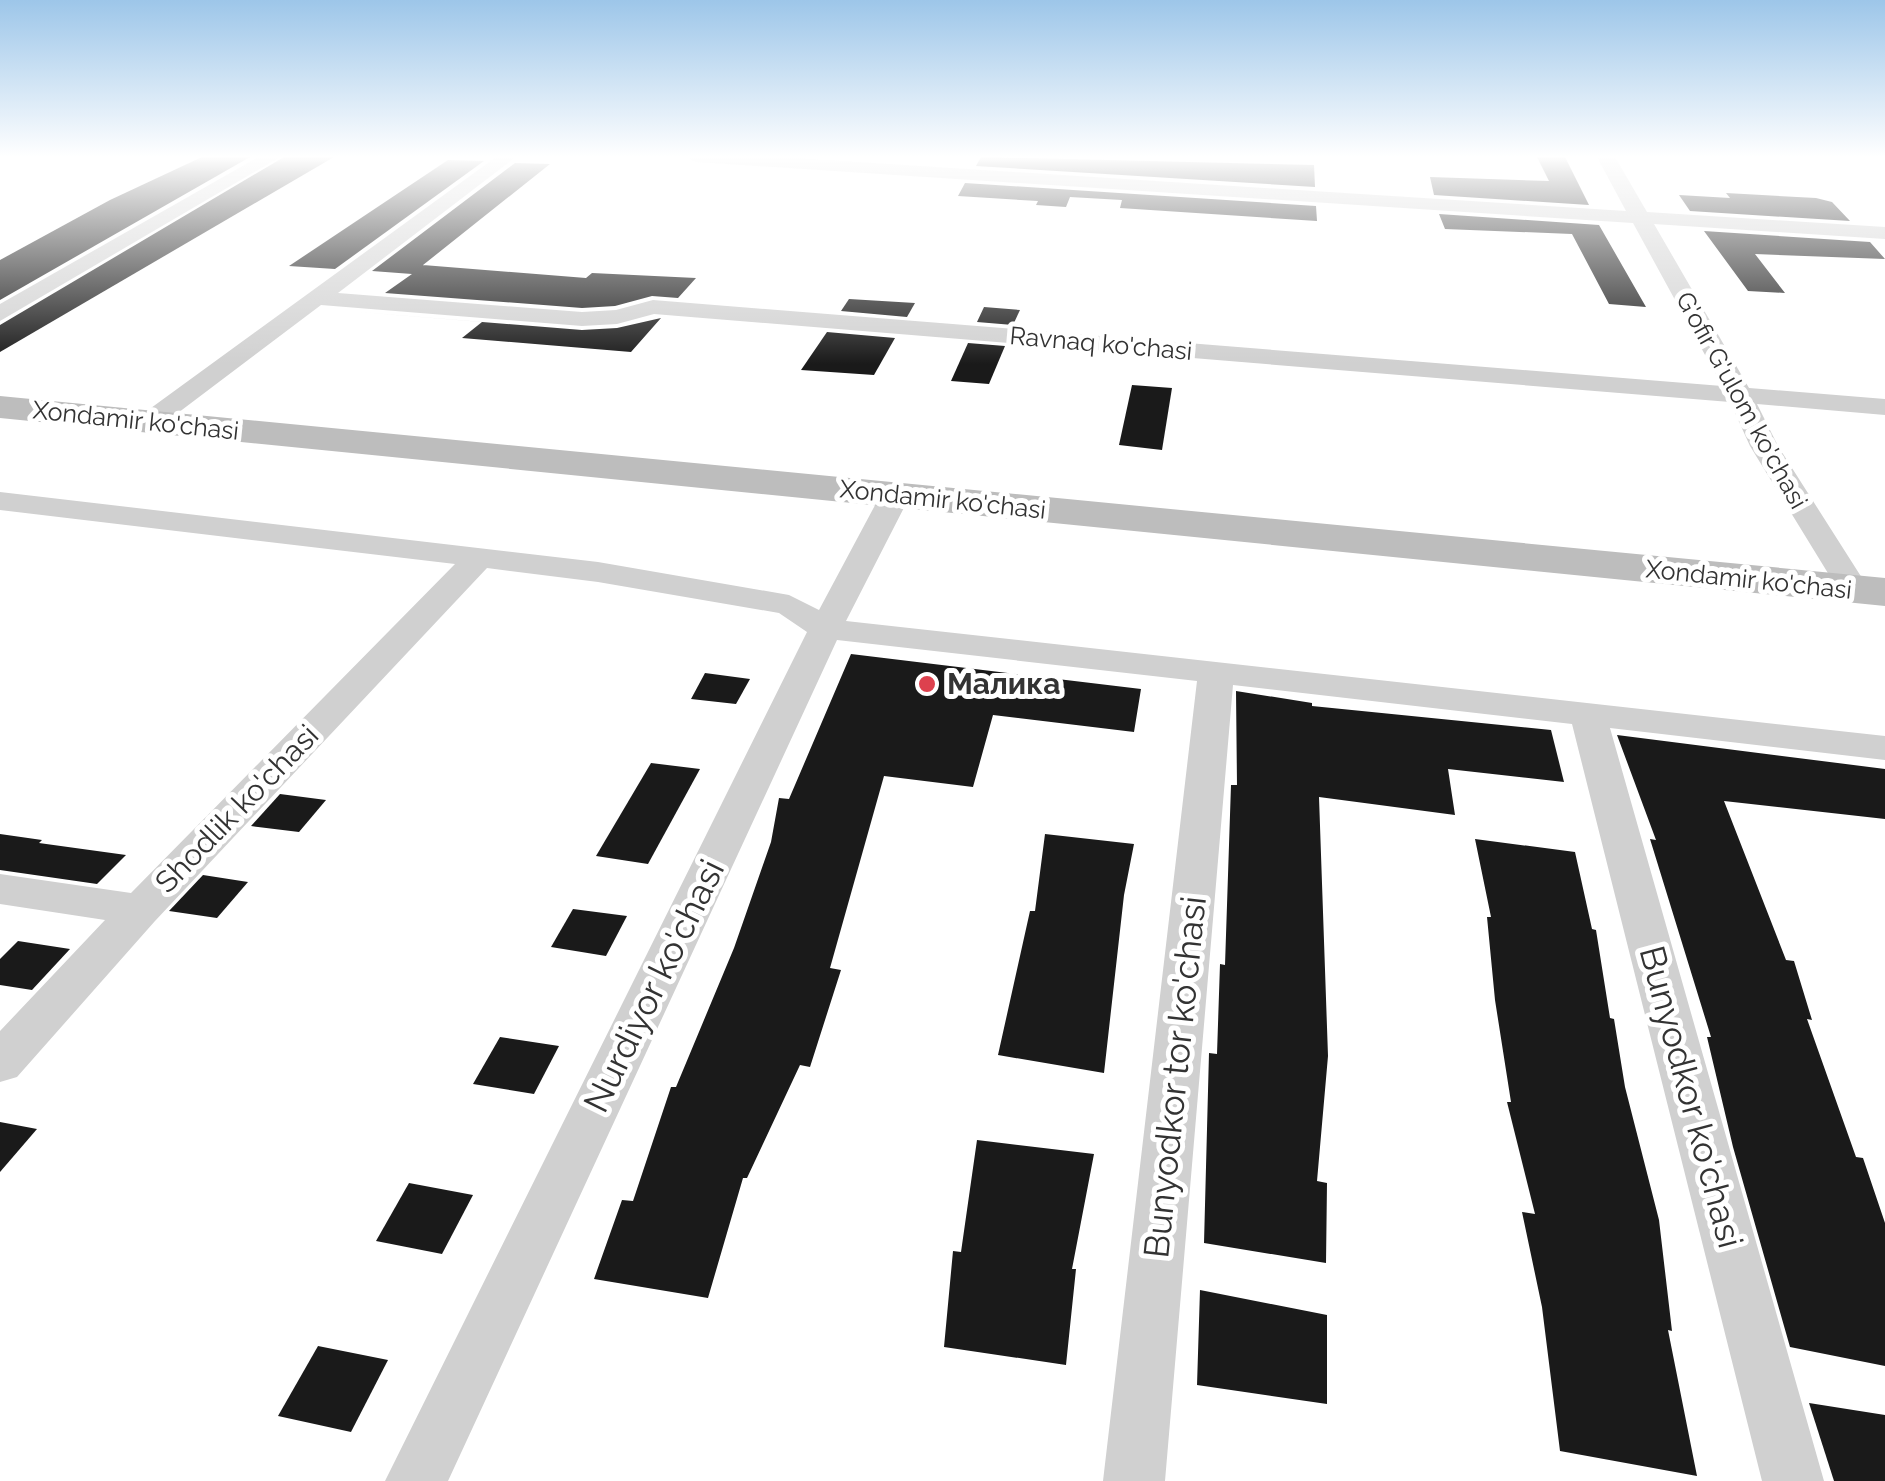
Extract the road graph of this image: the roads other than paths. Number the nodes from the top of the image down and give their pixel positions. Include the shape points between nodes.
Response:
1 (152, 226) edge
2 (414, 226) edge
3 (1646, 226) edge
4 (1782, 226) edge
5 (1885, 232) edge
6 (318, 298) junction
7 (0, 314) edge
8 (1740, 395) junction
9 (0, 407) edge
10 (1885, 407) edge
11 (148, 422) junction
12 (896, 494) junction
13 (0, 502) edge
14 (479, 558) junction
15 (1869, 590) edge
16 (825, 629) junction
17 (1216, 674) junction
18 (1588, 714) junction
19 (1885, 748) edge
20 (0, 889) edge
21 (140, 910) junction
22 (0, 1063) edge
23 (416, 1481) edge
24 (1134, 1481) edge
25 (1793, 1481) edge

1 - 7 street
2 - 6 street
3 - 8 street, G'ofir G'ulom ko'chasi
4 - 5 street
6 - 8 street, Ravnaq ko'chasi via 582,319 653,307
6 - 11 street
8 - 10 street, Ravnaq ko'chasi
8 - 15 street, G'ofir G'ulom ko'chasi via 1764,446
9 - 11 main road, Xondamir ko'chasi
11 - 12 main road, Xondamir ko'chasi
12 - 15 main road, Xondamir ko'chasi
12 - 16 street, Nurdiyor ko'chasi
13 - 14 street
14 - 16 street via 789,606
14 - 21 street, Shodlik ko'chasi
16 - 17 street
16 - 23 street, Nurdiyor ko'chasi
17 - 18 street
17 - 24 street, Bunyodkor tor ko'chasi
18 - 19 street
18 - 25 street, Bunyodkor ko'chasi
20 - 21 street
21 - 22 street, Shodlik ko'chasi

